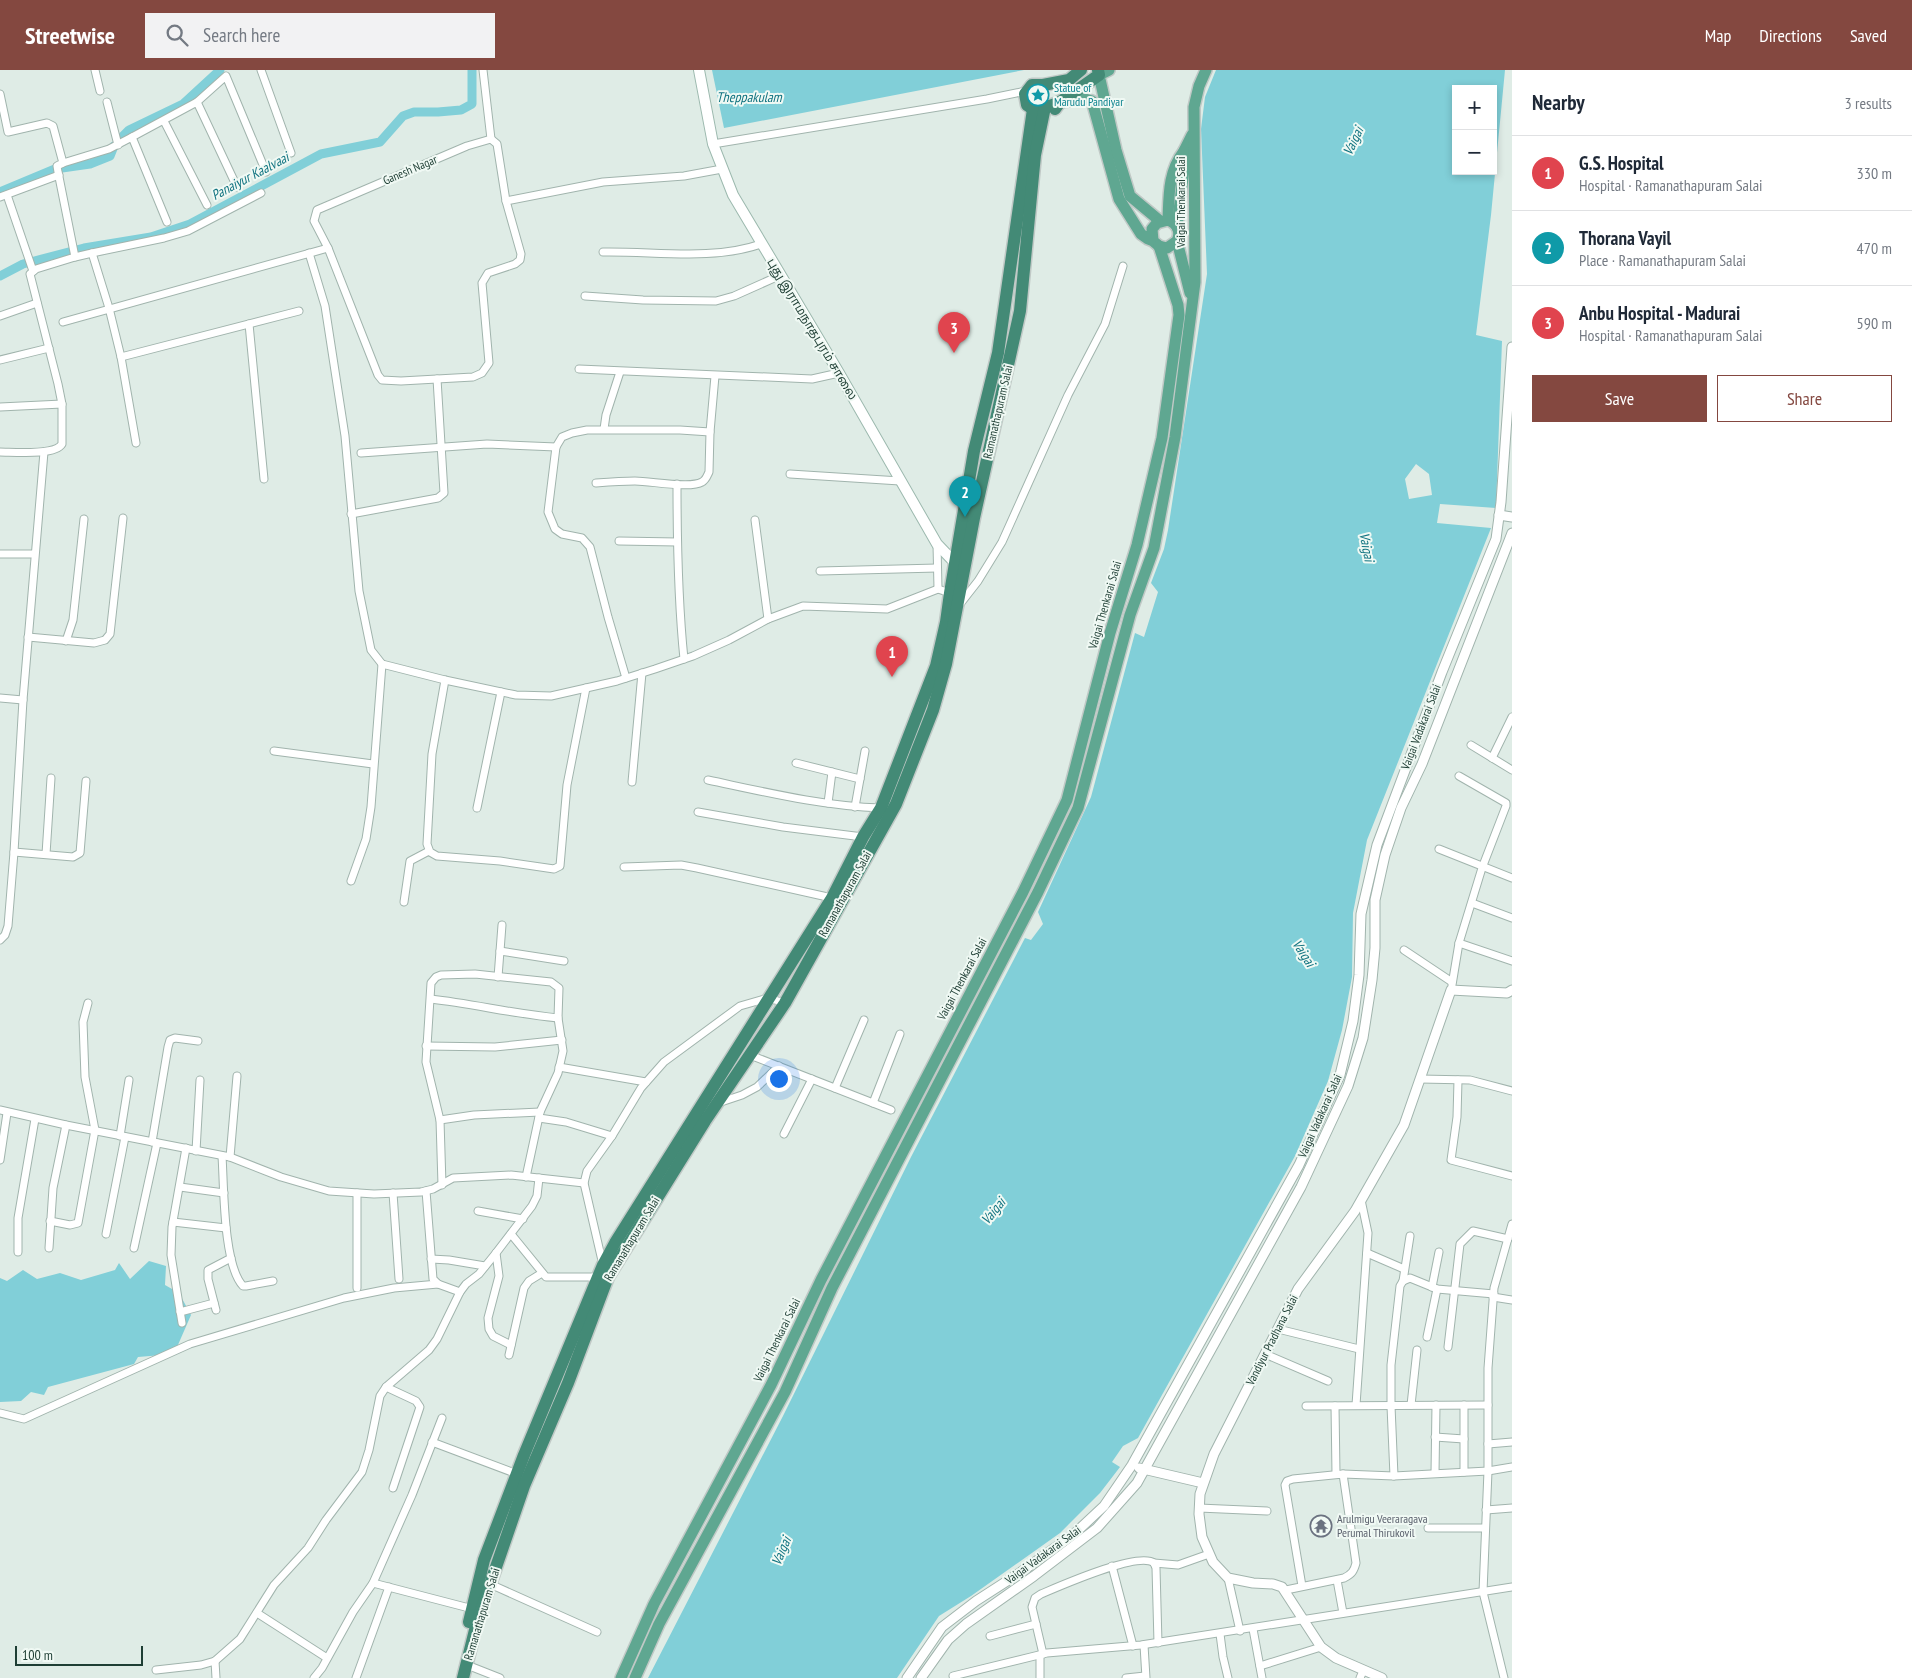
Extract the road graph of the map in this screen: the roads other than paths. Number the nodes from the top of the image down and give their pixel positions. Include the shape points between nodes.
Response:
1 (95, 70) edge
2 (261, 70) edge
3 (484, 70) edge
4 (699, 70) edge
5 (1081, 70) edge
6 (1206, 70) edge
7 (1102, 72) edge
8 (229, 73) edge
9 (100, 91) dead end
10 (1026, 91) junction
11 (0, 94) edge
12 (107, 102) dead end
13 (198, 102) junction
14 (1060, 102) junction
15 (1039, 108) junction
16 (164, 121) junction
17 (1042, 127) junction
18 (8, 132) junction
19 (1193, 133) junction
20 (0, 134) edge
21 (132, 137) junction
22 (491, 139) junction
23 (713, 144) junction
24 (114, 147) junction
25 (292, 153) dead end
26 (59, 169) junction
27 (722, 169) junction
28 (266, 172) dead end
29 (238, 187) dead end
30 (261, 193) dead end
31 (3, 196) edge
32 (506, 201) junction
33 (207, 205) dead end
34 (167, 222) dead end
35 (1169, 223) junction
36 (1177, 241) junction
37 (1156, 243) junction
38 (761, 244) junction
39 (328, 248) junction
40 (603, 252) dead end
41 (92, 253) junction
42 (309, 253) junction
43 (74, 255) junction
44 (1123, 266) dead end
45 (32, 268) junction
46 (780, 275) junction
47 (585, 296) dead end
48 (1192, 300) junction
49 (37, 304) junction
50 (109, 308) junction
51 (299, 311) dead end
52 (0, 316) edge
53 (63, 322) dead end
54 (249, 324) junction
55 (1512, 347) edge
56 (48, 348) junction
57 (121, 357) junction
58 (0, 360) edge
59 (578, 369) dead end
60 (620, 372) junction
61 (839, 373) junction
62 (715, 376) junction
63 (437, 379) junction
64 (62, 404) junction
65 (0, 407) edge
66 (604, 430) junction
67 (710, 432) junction
68 (136, 443) dead end
69 (440, 446) junction
70 (556, 447) junction
71 (0, 452) edge
72 (44, 452) junction
73 (360, 454) dead end
74 (790, 474) dead end
75 (264, 479) dead end
76 (900, 481) junction
77 (596, 483) dead end
78 (677, 484) junction
79 (351, 514) junction
80 (1499, 515) junction
81 (1512, 516) edge
82 (123, 518) dead end
83 (84, 519) dead end
84 (755, 520) dead end
85 (1512, 533) edge
86 (619, 541) dead end
87 (677, 542) junction
88 (936, 544) junction
89 (0, 554) edge
90 (34, 554) junction
91 (959, 567) junction
92 (937, 568) junction
93 (820, 571) dead end
94 (944, 591) junction
95 (956, 610) junction
96 (768, 618) junction
97 (946, 622) junction
98 (28, 636) junction
99 (66, 640) junction
100 (684, 659) junction
101 (382, 664) junction
102 (642, 673) junction
103 (626, 678) junction
104 (445, 680) junction
105 (586, 688) junction
106 (501, 692) junction
107 (0, 698) edge
108 (23, 700) junction
109 (1512, 717) edge
110 (1471, 745) dead end
111 (274, 751) dead end
112 (865, 751) dead end
113 (1492, 758) junction
114 (796, 763) dead end
115 (373, 764) junction
116 (1512, 770) edge
117 (832, 772) junction
118 (1459, 776) dead end
119 (51, 778) dead end
120 (860, 779) junction
121 (708, 780) dead end
122 (86, 781) dead end
123 (632, 782) dead end
124 (828, 803) junction
125 (855, 807) junction
126 (476, 808) dead end
127 (881, 808) junction
128 (698, 812) dead end
129 (863, 837) junction
130 (1439, 849) dead end
131 (429, 851) junction
132 (14, 852) junction
133 (46, 854) junction
134 (624, 868) dead end
135 (1482, 868) junction
136 (1512, 878) edge
137 (351, 881) dead end
138 (832, 898) junction
139 (404, 902) dead end
140 (1472, 904) junction
141 (1512, 918) edge
142 (502, 925) dead end
143 (0, 940) edge
144 (1459, 943) junction
145 (1404, 950) dead end
146 (500, 951) junction
147 (564, 961) dead end
148 (1512, 961) edge
149 (498, 977) junction
150 (1451, 986) junction
151 (1512, 990) edge
152 (768, 998) junction
153 (431, 999) junction
154 (88, 1003) dead end
155 (785, 1003) junction
156 (558, 1018) junction
157 (864, 1020) dead end
158 (900, 1034) dead end
159 (562, 1040) junction
160 (198, 1041) dead end
161 (426, 1046) junction
162 (750, 1055) junction
163 (559, 1066) junction
164 (779, 1066) junction
165 (237, 1076) dead end
166 (812, 1079) junction
167 (1420, 1079) junction
168 (129, 1080) dead end
169 (200, 1080) dead end
170 (1458, 1080) junction
171 (646, 1082) junction
172 (834, 1088) junction
173 (1512, 1091) edge
174 (873, 1103) junction
175 (716, 1104) junction
176 (891, 1110) dead end
177 (4, 1111) edge
178 (539, 1115) junction
179 (35, 1119) junction
180 (440, 1120) junction
181 (66, 1125) junction
182 (95, 1130) junction
183 (784, 1134) dead end
184 (123, 1136) junction
185 (612, 1136) junction
186 (154, 1143) junction
187 (186, 1148) junction
188 (196, 1151) junction
189 (222, 1156) junction
190 (230, 1157) junction
191 (0, 1160) edge
192 (1512, 1176) edge
193 (526, 1177) junction
194 (539, 1178) junction
195 (584, 1183) junction
196 (442, 1185) junction
197 (180, 1187) junction
198 (426, 1191) junction
199 (224, 1193) junction
200 (357, 1193) junction
201 (393, 1193) junction
202 (1361, 1200) junction
203 (478, 1211) dead end
204 (522, 1219) junction
205 (50, 1221) junction
206 (173, 1222) junction
207 (1512, 1224) edge
208 (226, 1228) junction
209 (106, 1234) dead end
210 (511, 1234) junction
211 (1410, 1236) dead end
212 (1508, 1239) junction
213 (49, 1248) dead end
214 (134, 1248) dead end
215 (18, 1252) dead end
216 (1439, 1252) dead end
217 (496, 1253) junction
218 (1367, 1253) junction
219 (231, 1258) junction
220 (431, 1259) junction
221 (485, 1266) junction
222 (1404, 1269) junction
223 (601, 1271) junction
224 (542, 1273) junction
225 (398, 1280) dead end
226 (273, 1281) dead end
227 (1403, 1281) junction
228 (438, 1284) junction
229 (357, 1288) dead end
230 (1435, 1288) junction
231 (460, 1292) junction
232 (1453, 1292) junction
233 (1494, 1296) junction
234 (1512, 1300) edge
235 (180, 1312) junction
236 (182, 1323) dead end
237 (1278, 1329) junction
238 (1427, 1336) dead end
239 (511, 1345) junction
240 (1448, 1348) dead end
241 (1359, 1349) junction
242 (1417, 1350) dead end
243 (1265, 1354) junction
244 (508, 1355) dead end
245 (1328, 1381) dead end
246 (386, 1387) junction
247 (1436, 1405) junction
248 (1464, 1405) junction
249 (1488, 1405) junction
250 (1306, 1406) dead end
251 (1335, 1406) junction
252 (1356, 1406) junction
253 (1390, 1406) junction
254 (1411, 1406) junction
255 (0, 1413) edge
256 (442, 1418) dead end
257 (1435, 1437) junction
258 (1464, 1439) junction
259 (432, 1442) junction
260 (1512, 1442) edge
261 (1488, 1444) junction
262 (1132, 1465) junction
263 (1512, 1467) edge
264 (1144, 1470) junction
265 (1488, 1470) junction
266 (1464, 1472) junction
267 (1435, 1473) junction
268 (517, 1474) junction
269 (1339, 1474) junction
270 (1394, 1476) junction
271 (1203, 1483) junction
272 (393, 1488) dead end
273 (1199, 1508) junction
274 (1512, 1508) edge
275 (1486, 1510) junction
276 (1267, 1511) dead end
277 (1428, 1528) dead end
278 (1486, 1528) junction
279 (1209, 1554) junction
280 (1154, 1563) junction
281 (1112, 1566) junction
282 (1228, 1578) junction
283 (1337, 1580) junction
284 (373, 1583) junction
285 (490, 1584) junction
286 (1302, 1586) junction
287 (390, 1587) junction
288 (1512, 1587) edge
289 (1286, 1590) junction
290 (1483, 1592) junction
291 (473, 1609) junction
292 (257, 1613) junction
293 (1343, 1613) junction
294 (1303, 1619) junction
295 (1036, 1624) junction
296 (1253, 1629) junction
297 (1240, 1631) junction
298 (597, 1632) dead end
299 (1220, 1634) junction
300 (990, 1636) dead end
301 (1158, 1643) junction
302 (1144, 1645) junction
303 (1133, 1646) junction
304 (1321, 1647) junction
305 (1042, 1654) junction
306 (327, 1658) junction
307 (215, 1661) junction
308 (466, 1664) junction
309 (1260, 1666) junction
310 (156, 1670) dead end
311 (1361, 1674) edge
312 (953, 1676) dead end
313 (1146, 1677) edge
314 (216, 1678) edge
315 (314, 1678) edge
316 (356, 1678) edge
317 (455, 1678) edge
318 (463, 1678) edge
319 (500, 1678) edge
320 (621, 1678) edge
321 (635, 1678) edge
322 (907, 1678) edge
323 (922, 1678) edge
324 (1040, 1678) edge
325 (1126, 1678) edge
326 (1228, 1678) edge
327 (1262, 1678) edge
328 (1382, 1678) edge
329 (1504, 1678) edge

1 - 9 street
2 - 25 street
3 - 22 street
4 - 23 main road, புது இராமநாதபுரம் சாலை
5 - 10 highway via 1068,80 1032,85
6 - 19 main road, Vaigai Thenkarai Salai via 1194,107
7 - 14 highway, Ramanathapuram Salai
7 - 35 main road, Vaigai Thenkarai Salai via 1116,150 1130,196
8 - 13 street
8 - 28 street
10 - 15 highway via 1025,102
10 - 23 street
11 - 18 street
12 - 24 street
13 - 16 street
13 - 29 street
14 - 15 highway
14 - 17 highway, Ramanathapuram Salai
14 - 37 main road, Vaigai Thenkarai Salai via 1092,101 1119,199 1141,234
15 - 17 highway
15 - 91 highway, Ramanathapuram Salai via 998,353 974,451
16 - 21 street
16 - 33 street
17 - 91 highway, Ramanathapuram Salai via 1035,155 1020,311 974,518
18 - 20 street
18 - 26 street via 49,123 53,126
19 - 35 main road, Vaigai Thenkarai Salai via 1171,178
19 - 48 main road, Vaigai Thenkarai Salai via 1195,282
21 - 24 street
21 - 34 street
22 - 32 street via 497,144
22 - 39 street, Ganesh Nagar via 467,146 317,210 314,221
23 - 27 main road, புது இராமநாதபுரம் சாலை
24 - 26 street
26 - 31 street
26 - 43 street
27 - 32 street via 684,176 603,182
27 - 38 main road, புது இராமநாதபுரம் சாலை
30 - 41 street via 188,231
31 - 45 street
32 - 63 street via 521,254 515,264 488,273 482,283 489,363 482,373 473,377
35 - 36 main road via 1179,234
35 - 37 main road via 1152,229
36 - 37 main road via 1171,247
36 - 48 main road, Vaigai Thenkarai Salai
37 - 320 main road, Vaigai Thenkarai Salai via 1178,305 1162,438 1137,544 1067,800 1023,892 821,1280 771,1385 654,1604
38 - 40 street via 722,253
38 - 46 main road, புது இராமநாதபுரம் சாலை
39 - 42 street
39 - 63 street via 382,380
41 - 43 street
41 - 50 street
42 - 50 street
42 - 79 street via 326,316 345,436
43 - 45 street
44 - 95 street via 1105,324 1068,395 1002,542
45 - 49 street via 30,279
46 - 47 street via 716,301
46 - 61 main road, புது இராமநாதபுரம் சாலை
48 - 321 main road, Vaigai Thenkarai Salai via 1175,437 1154,548 1130,615 1078,808 1038,892 832,1288 785,1392 664,1616
49 - 52 street
49 - 56 street
50 - 53 street
50 - 57 street
51 - 54 street
54 - 57 street
54 - 75 street
55 - 80 street, Vaigai Vadakarai Salai
56 - 58 street
56 - 64 street
57 - 68 street
59 - 60 street
60 - 62 street
60 - 66 street
61 - 62 street via 812,380
61 - 76 main road, புது இராமநாதபுரம் சாலை
62 - 67 street
63 - 69 street
64 - 65 street
64 - 72 street via 62,444 55,450
66 - 67 street
66 - 70 street via 572,433 562,437
67 - 78 street via 707,478 695,484
69 - 70 street
69 - 73 street
69 - 79 street via 444,491 438,498
70 - 103 street via 548,512 551,523 562,534 582,538 590,547
71 - 72 street
72 - 90 street
74 - 76 street
76 - 88 main road, புது இராமநாதபுரம் சாலை
77 - 78 street
78 - 87 street
79 - 101 street via 359,591 370,650
80 - 81 street
80 - 262 street, Vaigai Vadakarai Salai via 1496,539 1377,845 1361,914 1359,976 1340,1075 1299,1165
82 - 99 street via 110,634 105,640 94,643
83 - 99 street via 74,620
84 - 96 street
85 - 264 street, Vaigai Vadakarai Salai via 1385,855 1375,900 1375,948 1363,1038 1348,1086 1301,1186
86 - 87 street
87 - 100 street
88 - 91 main road, புது இராமநாதபுரம் சாலை
88 - 92 street
89 - 90 street
90 - 98 street
91 - 94 highway, Ramanathapuram Salai
91 - 95 highway, Ramanathapuram Salai
92 - 93 street
92 - 94 street
94 - 96 street via 887,609 803,606
94 - 97 highway, Ramanathapuram Salai
95 - 97 street
95 - 155 highway, Ramanathapuram Salai via 933,710 896,804
96 - 100 street via 729,640
97 - 127 highway, Ramanathapuram Salai via 936,666
98 - 99 street
98 - 108 street
100 - 102 street
101 - 104 street
101 - 115 street
102 - 103 street
102 - 123 street
103 - 105 street
104 - 106 street
104 - 131 street via 432,754
105 - 106 street via 551,696
105 - 131 street via 567,785 559,867 437,856
106 - 126 street
107 - 108 street
108 - 132 street
109 - 113 street
110 - 113 street
111 - 115 street
112 - 120 street
113 - 116 street
114 - 117 street
115 - 137 street via 366,839
117 - 120 street
117 - 124 street
118 - 135 street via 1506,803
119 - 133 street
120 - 125 street
121 - 124 street
122 - 133 street via 80,853 73,857
124 - 125 street
125 - 127 street
127 - 129 highway, Ramanathapuram Salai
128 - 129 street via 793,829
129 - 138 highway, Ramanathapuram Salai
130 - 135 street
131 - 139 street via 410,861
132 - 133 street
132 - 143 street via 8,926
134 - 138 street via 689,867
135 - 136 street
135 - 140 street
138 - 152 highway, Ramanathapuram Salai
140 - 141 street
140 - 144 street
142 - 146 street
144 - 148 street
144 - 150 street
145 - 150 street
146 - 147 street
146 - 149 street
149 - 153 street via 475,974 436,976 431,983
149 - 156 street via 557,984 560,992
150 - 151 street via 1507,993
150 - 167 street, Vandiyur Pradhana Salai
152 - 155 street
152 - 171 street via 740,1006 664,1062
152 - 223 highway, Ramanathapuram Salai via 615,1243
153 - 156 street
153 - 161 street
154 - 182 street via 83,1022 85,1077
155 - 162 highway, Ramanathapuram Salai
156 - 159 street
157 - 172 street
158 - 174 street
159 - 161 street via 495,1047
159 - 163 street
160 - 186 street via 170,1040
161 - 180 street via 427,1070
162 - 164 street
162 - 175 highway, Ramanathapuram Salai
163 - 171 street
163 - 178 street
164 - 166 street
164 - 175 street via 757,1087
165 - 190 street
166 - 172 street
166 - 183 street
167 - 170 street
167 - 202 street, Vandiyur Pradhana Salai via 1404,1125
168 - 184 street
169 - 188 street
170 - 173 street via 1483,1082
170 - 192 street via 1451,1160
171 - 185 street
172 - 174 street
174 - 176 street
175 - 285 highway, Ramanathapuram Salai via 608,1277 568,1384 524,1486
177 - 179 street
177 - 191 street
178 - 180 street via 474,1115
178 - 185 street
178 - 193 street
179 - 181 street
179 - 215 street via 18,1218
180 - 196 street
181 - 182 street
181 - 205 street via 52,1188
182 - 184 street
182 - 205 street via 78,1222 70,1225
184 - 186 street
184 - 209 street
185 - 195 street via 587,1171
186 - 187 street
186 - 214 street
187 - 188 street
187 - 197 street
188 - 189 street
189 - 190 street
189 - 199 street
190 - 200 street via 329,1191
193 - 194 street
193 - 196 street via 458,1178
194 - 195 street
194 - 204 street via 537,1196
195 - 223 street
196 - 198 street
197 - 199 street
197 - 206 street
198 - 201 street
198 - 220 street
199 - 208 street
200 - 201 street
200 - 229 street
201 - 225 street
202 - 218 street via 1368,1233
202 - 237 street, Vandiyur Pradhana Salai via 1298,1289
203 - 204 street
204 - 210 street
205 - 213 street
206 - 208 street
206 - 235 street via 171,1255
207 - 212 street
208 - 219 street
210 - 217 street
210 - 224 street
211 - 222 street
212 - 232 street via 1473,1231 1460,1244
212 - 233 street
216 - 230 street
217 - 221 street
217 - 239 street via 499,1276 488,1318 489,1328 493,1336
218 - 222 street
218 - 241 street
219 - 226 street via 243,1286
219 - 235 street via 208,1270 215,1306
220 - 221 street
220 - 228 street via 432,1276
221 - 231 street
222 - 227 street
223 - 224 street via 551,1278
223 - 268 highway, Ramanathapuram Salai
224 - 239 street via 524,1288
227 - 230 street via 1410,1278
227 - 253 street via 1391,1365
228 - 231 street
228 - 255 street via 394,1288 344,1298 190,1344 24,1419
230 - 232 street
230 - 238 street
231 - 246 street via 429,1350
232 - 233 street
232 - 240 street
233 - 234 street
233 - 249 street
235 - 236 street
237 - 241 street
237 - 243 street, Vandiyur Pradhana Salai
239 - 244 street
241 - 252 street
242 - 254 street
243 - 245 street
243 - 271 street, Vandiyur Pradhana Salai via 1214,1454
246 - 272 street via 416,1401 420,1407
246 - 292 street via 377,1406 362,1472 308,1548 274,1585
247 - 248 street
247 - 254 street
247 - 257 street
248 - 249 street
248 - 258 street
249 - 261 street
250 - 251 street
251 - 252 street
251 - 269 street
252 - 253 street
253 - 254 street
253 - 270 street
256 - 259 street
257 - 258 street
257 - 267 street
258 - 266 street
259 - 268 street
259 - 284 street
260 - 261 street
261 - 265 street
262 - 264 street
262 - 322 street, Vaigai Vadakarai Salai via 1104,1506 1073,1535 942,1627
263 - 265 street
264 - 271 street
264 - 323 street, Vaigai Vadakarai Salai via 1137,1483 1097,1528 966,1624 948,1640
265 - 266 street
265 - 275 street
266 - 267 street
267 - 270 street
268 - 291 highway, Ramanathapuram Salai via 484,1560
269 - 270 street
269 - 283 street via 1356,1563 1351,1575
269 - 286 street via 1293,1479 1285,1485
271 - 273 street, Vandiyur Pradhana Salai
273 - 276 street
273 - 279 street, Vandiyur Pradhana Salai via 1202,1537
274 - 275 street
275 - 278 street
277 - 278 street
278 - 290 street
279 - 280 street via 1178,1565
279 - 282 street, Vandiyur Pradhana Salai
280 - 281 street via 1146,1560
280 - 301 street
281 - 295 street via 1035,1598 1032,1607
281 - 303 street
282 - 289 street via 1278,1584
282 - 297 street
283 - 286 street
283 - 293 street
284 - 287 street
284 - 306 street
285 - 298 street
285 - 308 highway, Ramanathapuram Salai
286 - 289 street
287 - 291 street
287 - 316 street
288 - 290 street
289 - 294 street
290 - 293 street
290 - 329 street
291 - 317 highway, Ramanathapuram Salai
292 - 306 street
292 - 307 street via 240,1639
293 - 294 street
294 - 296 street
294 - 304 street
295 - 300 street
295 - 305 street
296 - 297 street
296 - 309 street
297 - 299 street
299 - 301 street
299 - 326 street
301 - 302 street
302 - 303 street
302 - 313 street
303 - 305 street
304 - 309 street
304 - 311 street
305 - 312 street
305 - 324 street
306 - 315 street
307 - 310 street
307 - 314 street
308 - 318 highway, Ramanathapuram Salai
308 - 319 street
309 - 327 street
311 - 328 street
313 - 325 street

